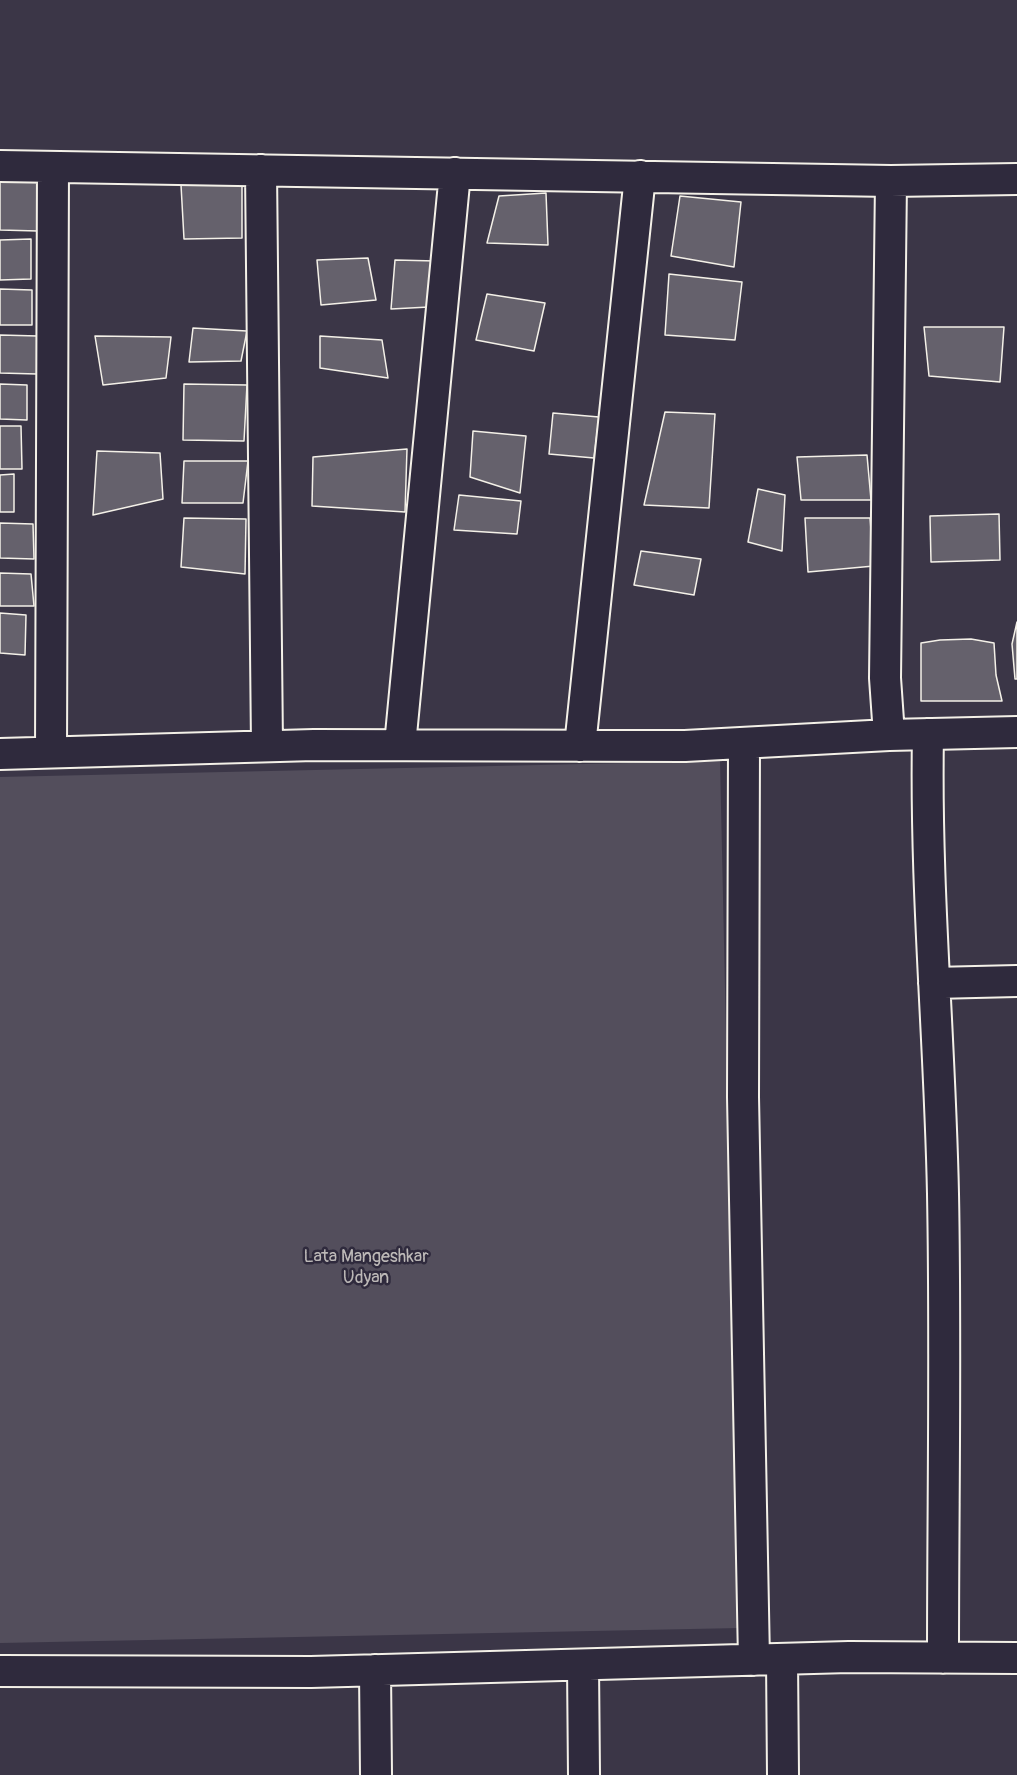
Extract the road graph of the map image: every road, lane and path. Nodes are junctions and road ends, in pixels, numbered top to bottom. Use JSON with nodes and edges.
{"nodes":[{"id":1,"x":0,"y":166,"type":"edge"},
{"id":2,"x":53,"y":166,"type":"junction"},
{"id":3,"x":261,"y":170,"type":"junction"},
{"id":4,"x":455,"y":173,"type":"junction"},
{"id":5,"x":640,"y":176,"type":"junction"},
{"id":6,"x":1017,"y":179,"type":"edge"},
{"id":7,"x":891,"y":181,"type":"junction"},
{"id":8,"x":1017,"y":732,"type":"edge"},
{"id":9,"x":928,"y":734,"type":"junction"},
{"id":10,"x":890,"y":735,"type":"junction"},
{"id":11,"x":744,"y":743,"type":"junction"},
{"id":12,"x":400,"y":745,"type":"junction"},
{"id":13,"x":267,"y":746,"type":"junction"},
{"id":14,"x":580,"y":746,"type":"junction"},
{"id":15,"x":51,"y":752,"type":"junction"},
{"id":16,"x":0,"y":754,"type":"edge"},
{"id":17,"x":1017,"y":981,"type":"edge"},
{"id":18,"x":934,"y":983,"type":"junction"},
{"id":19,"x":943,"y":1658,"type":"junction"},
{"id":20,"x":1017,"y":1658,"type":"edge"},
{"id":21,"x":768,"y":1660,"type":"junction"},
{"id":22,"x":583,"y":1665,"type":"junction"},
{"id":23,"x":375,"y":1670,"type":"junction"},
{"id":24,"x":0,"y":1671,"type":"edge"},
{"id":25,"x":376,"y":1775,"type":"edge"},
{"id":26,"x":584,"y":1775,"type":"edge"},
{"id":27,"x":783,"y":1775,"type":"edge"}],
"edges":[{"from":1,"to":2,"type":"street"},
{"from":2,"to":3,"type":"street"},
{"from":2,"to":15,"type":"street"},
{"from":3,"to":4,"type":"street"},
{"from":3,"to":13,"type":"street"},
{"from":4,"to":5,"type":"street"},
{"from":4,"to":12,"type":"street"},
{"from":5,"to":7,"type":"street"},
{"from":5,"to":14,"type":"street"},
{"from":6,"to":7,"type":"street"},
{"from":7,"to":10,"type":"street"},
{"from":8,"to":9,"type":"street"},
{"from":9,"to":10,"type":"street"},
{"from":9,"to":18,"type":"street"},
{"from":10,"to":11,"type":"street"},
{"from":11,"to":14,"type":"street"},
{"from":11,"to":21,"type":"street"},
{"from":12,"to":13,"type":"street"},
{"from":12,"to":14,"type":"street"},
{"from":13,"to":15,"type":"street"},
{"from":15,"to":16,"type":"street"},
{"from":17,"to":18,"type":"street"},
{"from":18,"to":19,"type":"street"},
{"from":19,"to":20,"type":"street"},
{"from":19,"to":21,"type":"street"},
{"from":21,"to":22,"type":"street"},
{"from":21,"to":27,"type":"street"},
{"from":22,"to":23,"type":"street"},
{"from":22,"to":26,"type":"street"},
{"from":23,"to":24,"type":"street"},
{"from":23,"to":25,"type":"street"}]}
